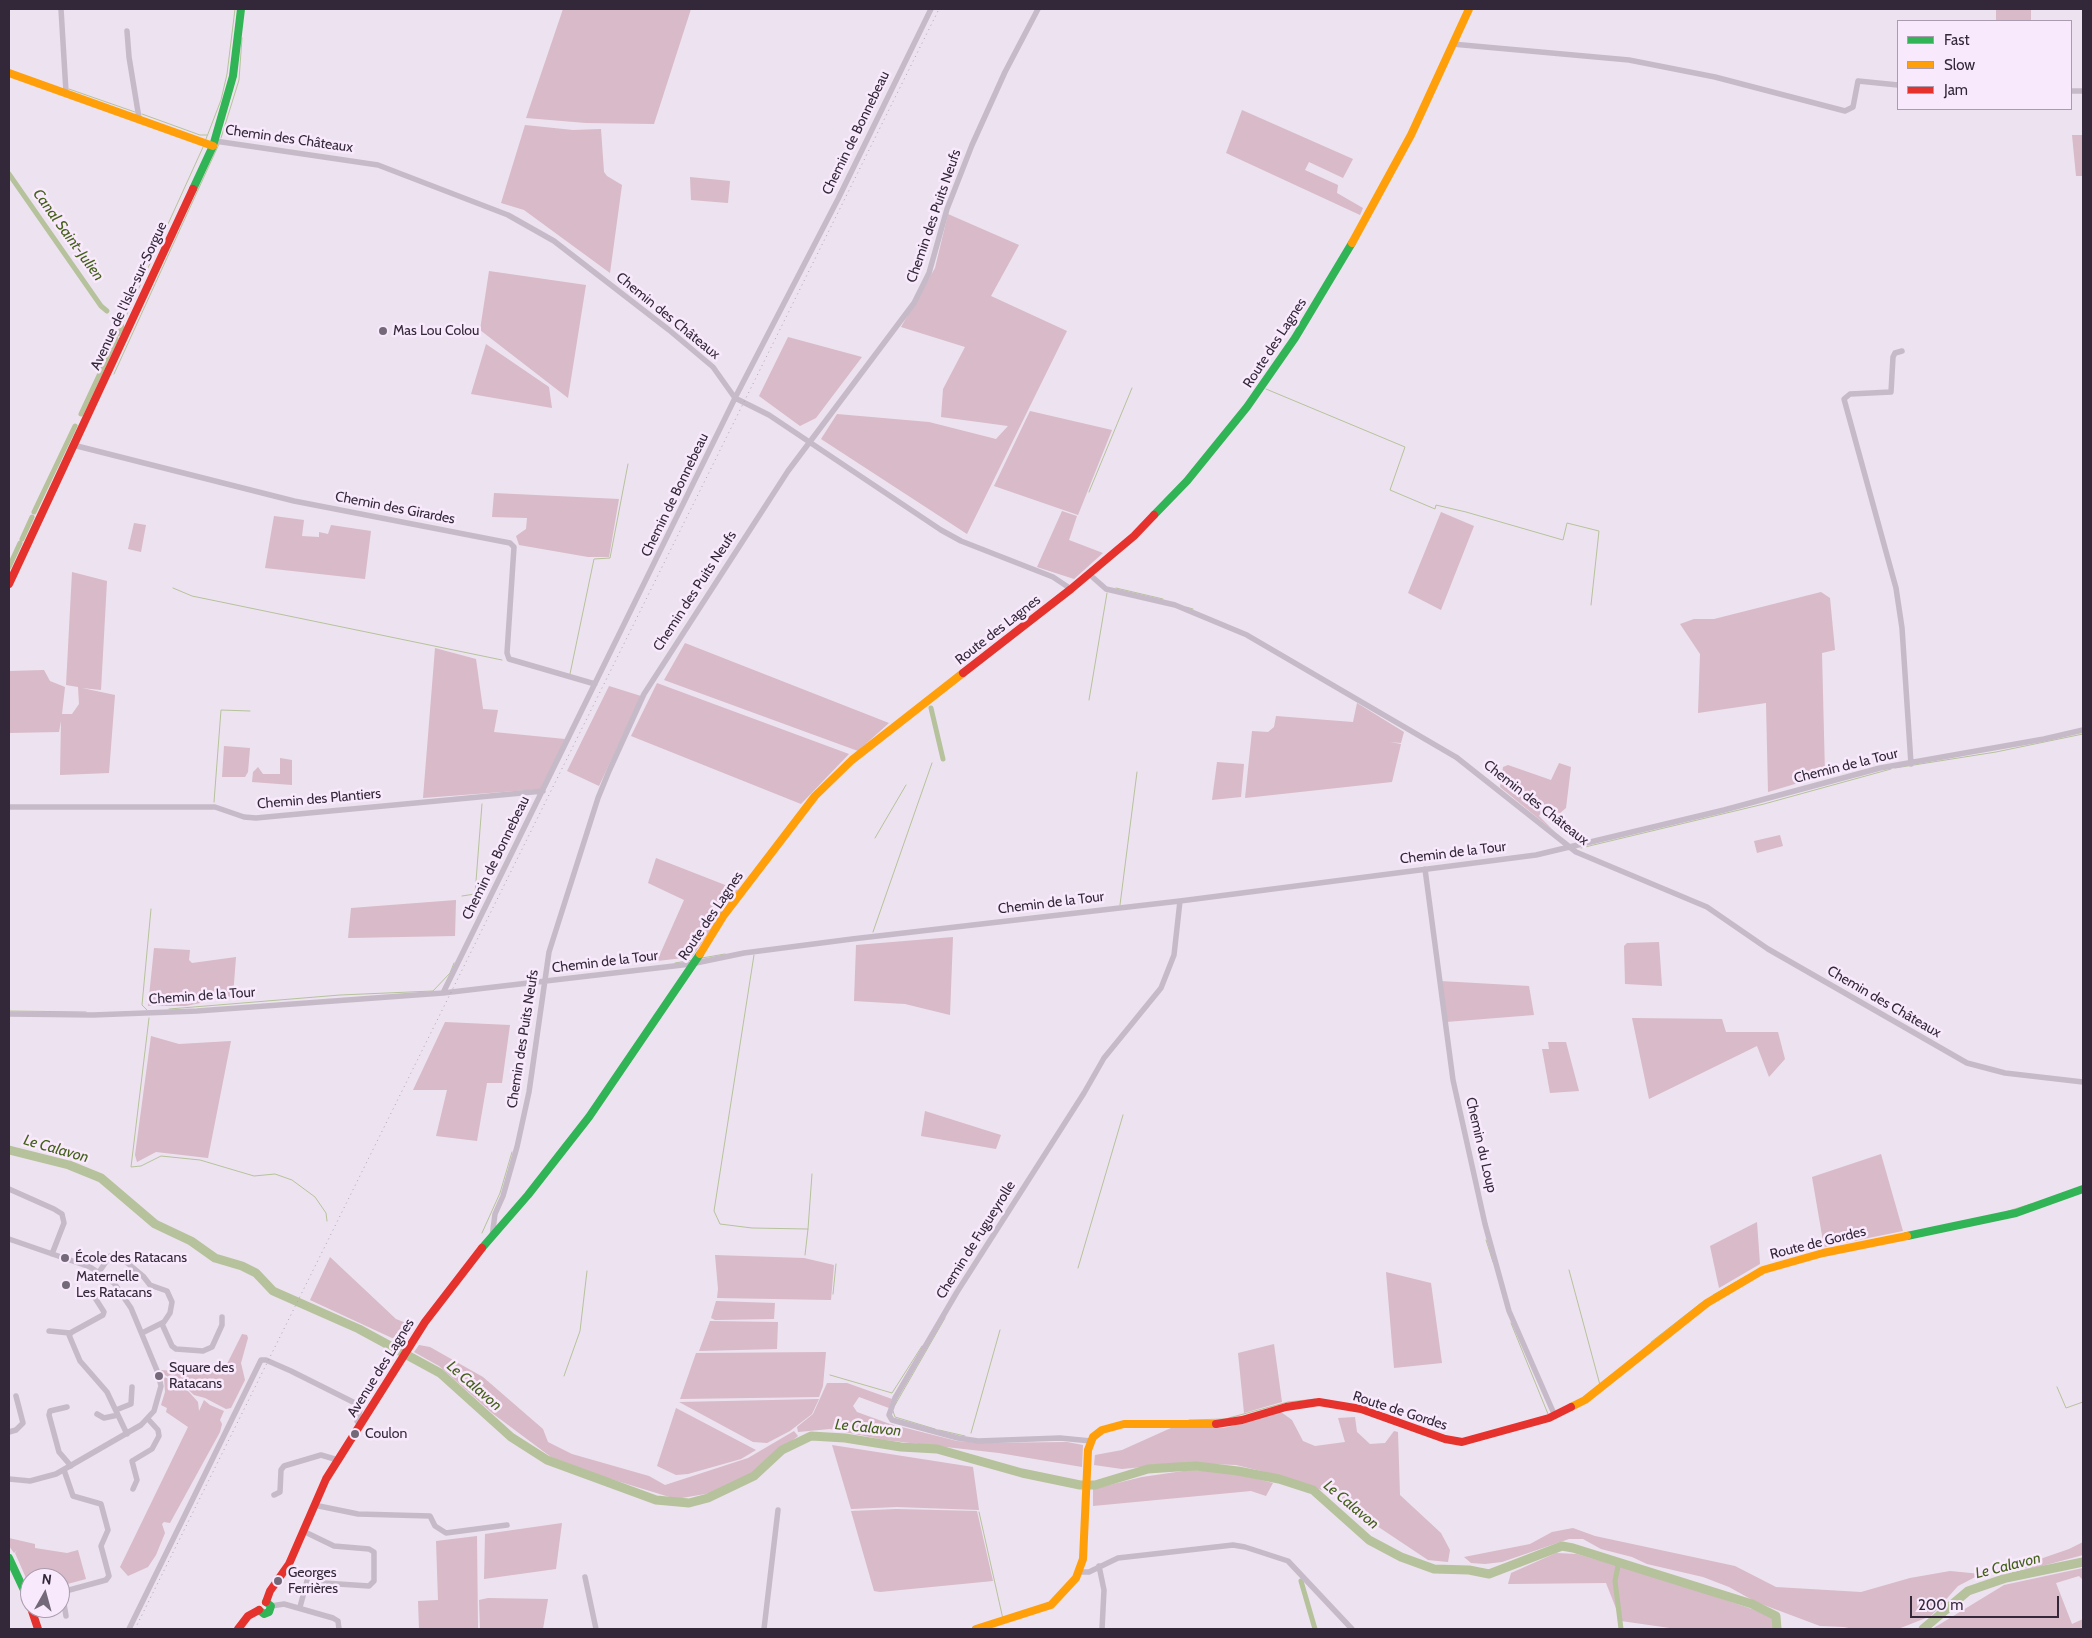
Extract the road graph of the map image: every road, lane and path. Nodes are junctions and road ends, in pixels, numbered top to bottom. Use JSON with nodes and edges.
{"nodes":[{"id":1,"x":61,"y":9,"type":"edge"},
{"id":2,"x":241,"y":9,"type":"edge"},
{"id":3,"x":931,"y":9,"type":"edge"},
{"id":4,"x":1038,"y":9,"type":"edge"},
{"id":5,"x":1469,"y":9,"type":"edge"},
{"id":6,"x":127,"y":31,"type":"dead end"},
{"id":7,"x":1452,"y":44,"type":"junction"},
{"id":8,"x":9,"y":73,"type":"edge"},
{"id":9,"x":1897,"y":85,"type":"edge"},
{"id":10,"x":66,"y":92,"type":"junction"},
{"id":11,"x":139,"y":118,"type":"junction"},
{"id":12,"x":214,"y":143,"type":"junction"},
{"id":13,"x":1902,"y":351,"type":"dead end"},
{"id":14,"x":736,"y":398,"type":"junction"},
{"id":15,"x":810,"y":441,"type":"junction"},
{"id":16,"x":73,"y":445,"type":"junction"},
{"id":17,"x":1089,"y":574,"type":"junction"},
{"id":18,"x":9,"y":584,"type":"edge"},
{"id":19,"x":1071,"y":590,"type":"junction"},
{"id":20,"x":596,"y":684,"type":"junction"},
{"id":21,"x":2083,"y":730,"type":"edge"},
{"id":22,"x":1911,"y":764,"type":"junction"},
{"id":23,"x":543,"y":791,"type":"junction"},
{"id":24,"x":9,"y":807,"type":"edge"},
{"id":25,"x":1568,"y":847,"type":"junction"},
{"id":26,"x":1425,"y":869,"type":"junction"},
{"id":27,"x":1180,"y":901,"type":"junction"},
{"id":28,"x":694,"y":964,"type":"junction"},
{"id":29,"x":544,"y":982,"type":"junction"},
{"id":30,"x":442,"y":993,"type":"junction"},
{"id":31,"x":9,"y":1014,"type":"edge"},
{"id":32,"x":2083,"y":1082,"type":"edge"},
{"id":33,"x":9,"y":1189,"type":"edge"},
{"id":34,"x":2083,"y":1189,"type":"edge"},
{"id":35,"x":492,"y":1236,"type":"junction"},
{"id":36,"x":9,"y":1238,"type":"edge"},
{"id":37,"x":52,"y":1254,"type":"junction"},
{"id":38,"x":99,"y":1272,"type":"junction"},
{"id":39,"x":92,"y":1293,"type":"dead end"},
{"id":40,"x":222,"y":1317,"type":"dead end"},
{"id":41,"x":162,"y":1324,"type":"junction"},
{"id":42,"x":49,"y":1331,"type":"dead end"},
{"id":43,"x":70,"y":1333,"type":"junction"},
{"id":44,"x":142,"y":1333,"type":"junction"},
{"id":45,"x":132,"y":1387,"type":"dead end"},
{"id":46,"x":16,"y":1396,"type":"dead end"},
{"id":47,"x":67,"y":1407,"type":"dead end"},
{"id":48,"x":117,"y":1412,"type":"junction"},
{"id":49,"x":97,"y":1414,"type":"dead end"},
{"id":50,"x":1555,"y":1416,"type":"junction"},
{"id":51,"x":148,"y":1419,"type":"junction"},
{"id":52,"x":360,"y":1425,"type":"junction"},
{"id":53,"x":9,"y":1432,"type":"edge"},
{"id":54,"x":127,"y":1434,"type":"junction"},
{"id":55,"x":1091,"y":1441,"type":"junction"},
{"id":56,"x":338,"y":1460,"type":"junction"},
{"id":57,"x":71,"y":1466,"type":"junction"},
{"id":58,"x":64,"y":1470,"type":"junction"},
{"id":59,"x":9,"y":1479,"type":"edge"},
{"id":60,"x":133,"y":1489,"type":"dead end"},
{"id":61,"x":274,"y":1494,"type":"dead end"},
{"id":62,"x":314,"y":1505,"type":"junction"},
{"id":63,"x":778,"y":1510,"type":"dead end"},
{"id":64,"x":507,"y":1525,"type":"dead end"},
{"id":65,"x":303,"y":1531,"type":"junction"},
{"id":66,"x":9,"y":1558,"type":"edge"},
{"id":67,"x":1099,"y":1566,"type":"junction"},
{"id":68,"x":1080,"y":1572,"type":"junction"},
{"id":69,"x":585,"y":1576,"type":"dead end"},
{"id":70,"x":20,"y":1578,"type":"edge"},
{"id":71,"x":307,"y":1581,"type":"dead end"},
{"id":72,"x":323,"y":1583,"type":"dead end"},
{"id":73,"x":70,"y":1590,"type":"edge"},
{"id":74,"x":268,"y":1604,"type":"junction"},
{"id":75,"x":300,"y":1607,"type":"junction"},
{"id":76,"x":129,"y":1629,"type":"edge"},
{"id":77,"x":238,"y":1629,"type":"edge"},
{"id":78,"x":339,"y":1629,"type":"edge"},
{"id":79,"x":596,"y":1629,"type":"edge"},
{"id":80,"x":764,"y":1629,"type":"edge"},
{"id":81,"x":976,"y":1629,"type":"edge"},
{"id":82,"x":1102,"y":1629,"type":"edge"},
{"id":83,"x":1352,"y":1629,"type":"edge"}],
"edges":[{"from":1,"to":10,"type":"street"},
{"from":2,"to":12,"type":"street","name":"Avenue de l'Isle-sur-Sorgue"},
{"from":3,"to":14,"type":"street","name":"Chemin de Bonnebeau"},
{"from":4,"to":15,"type":"street","name":"Chemin des Puits Neufs"},
{"from":5,"to":7,"type":"street","name":"Route des Lagnes"},
{"from":6,"to":11,"type":"street"},
{"from":7,"to":9,"type":"street"},
{"from":7,"to":17,"type":"street","name":"Route des Lagnes"},
{"from":8,"to":10,"type":"street","name":"Chemin des Châteaux"},
{"from":10,"to":11,"type":"street","name":"Chemin des Châteaux"},
{"from":11,"to":12,"type":"street","name":"Chemin des Châteaux"},
{"from":12,"to":14,"type":"street","name":"Chemin des Châteaux"},
{"from":12,"to":16,"type":"street","name":"Avenue de l'Isle-sur-Sorgue"},
{"from":13,"to":22,"type":"street"},
{"from":14,"to":15,"type":"street","name":"Chemin des Châteaux"},
{"from":14,"to":20,"type":"street","name":"Chemin de Bonnebeau"},
{"from":15,"to":19,"type":"street","name":"Chemin des Châteaux"},
{"from":15,"to":29,"type":"street","name":"Chemin des Puits Neufs"},
{"from":16,"to":18,"type":"street","name":"Avenue de l'Isle-sur-Sorgue"},
{"from":16,"to":20,"type":"street","name":"Chemin des Girardes"},
{"from":17,"to":19,"type":"street","name":"Route des Lagnes"},
{"from":17,"to":25,"type":"street","name":"Chemin des Châteaux"},
{"from":19,"to":28,"type":"street","name":"Route des Lagnes"},
{"from":20,"to":23,"type":"street","name":"Chemin de Bonnebeau"},
{"from":21,"to":22,"type":"street","name":"Chemin de la Tour"},
{"from":22,"to":25,"type":"street","name":"Chemin de la Tour"},
{"from":23,"to":24,"type":"street","name":"Chemin des Plantiers"},
{"from":23,"to":30,"type":"street","name":"Chemin de Bonnebeau"},
{"from":25,"to":26,"type":"street","name":"Chemin de la Tour"},
{"from":25,"to":32,"type":"street","name":"Chemin des Châteaux"},
{"from":26,"to":27,"type":"street","name":"Chemin de la Tour"},
{"from":26,"to":50,"type":"street","name":"Chemin du Loup"},
{"from":27,"to":28,"type":"street","name":"Chemin de la Tour"},
{"from":27,"to":55,"type":"street","name":"Chemin de Fugueyrolle"},
{"from":28,"to":29,"type":"street","name":"Chemin de la Tour"},
{"from":28,"to":35,"type":"street","name":"Route des Lagnes"},
{"from":29,"to":30,"type":"street","name":"Chemin de la Tour"},
{"from":29,"to":35,"type":"street","name":"Chemin des Puits Neufs"},
{"from":30,"to":31,"type":"street","name":"Chemin de la Tour"},
{"from":33,"to":37,"type":"street"},
{"from":34,"to":50,"type":"street","name":"Route de Gordes"},
{"from":35,"to":52,"type":"street","name":"Avenue des Lagnes"},
{"from":36,"to":37,"type":"street"},
{"from":37,"to":38,"type":"street"},
{"from":38,"to":41,"type":"street"},
{"from":38,"to":44,"type":"street"},
{"from":39,"to":43,"type":"street"},
{"from":40,"to":41,"type":"street"},
{"from":41,"to":44,"type":"street"},
{"from":42,"to":43,"type":"street"},
{"from":43,"to":48,"type":"street"},
{"from":44,"to":51,"type":"street"},
{"from":45,"to":48,"type":"street"},
{"from":46,"to":53,"type":"street"},
{"from":47,"to":57,"type":"street"},
{"from":48,"to":49,"type":"street"},
{"from":48,"to":54,"type":"street"},
{"from":50,"to":55,"type":"street","name":"Route de Gordes"},
{"from":51,"to":54,"type":"street"},
{"from":51,"to":60,"type":"street"},
{"from":52,"to":56,"type":"street","name":"Avenue des Lagnes"},
{"from":52,"to":76,"type":"street"},
{"from":54,"to":57,"type":"street"},
{"from":55,"to":68,"type":"street"},
{"from":56,"to":61,"type":"street"},
{"from":56,"to":62,"type":"street","name":"Avenue des Lagnes"},
{"from":57,"to":58,"type":"street"},
{"from":58,"to":59,"type":"street"},
{"from":58,"to":73,"type":"street"},
{"from":62,"to":64,"type":"street"},
{"from":62,"to":65,"type":"street","name":"Avenue des Lagnes"},
{"from":63,"to":80,"type":"street"},
{"from":65,"to":72,"type":"street"},
{"from":65,"to":74,"type":"street","name":"Avenue des Lagnes"},
{"from":66,"to":70,"type":"street"},
{"from":67,"to":68,"type":"street"},
{"from":67,"to":82,"type":"street"},
{"from":67,"to":83,"type":"street"},
{"from":68,"to":81,"type":"street"},
{"from":69,"to":79,"type":"street"},
{"from":71,"to":75,"type":"street"},
{"from":74,"to":75,"type":"street"},
{"from":74,"to":77,"type":"street","name":"Avenue des Lagnes"},
{"from":75,"to":78,"type":"street"}]}
